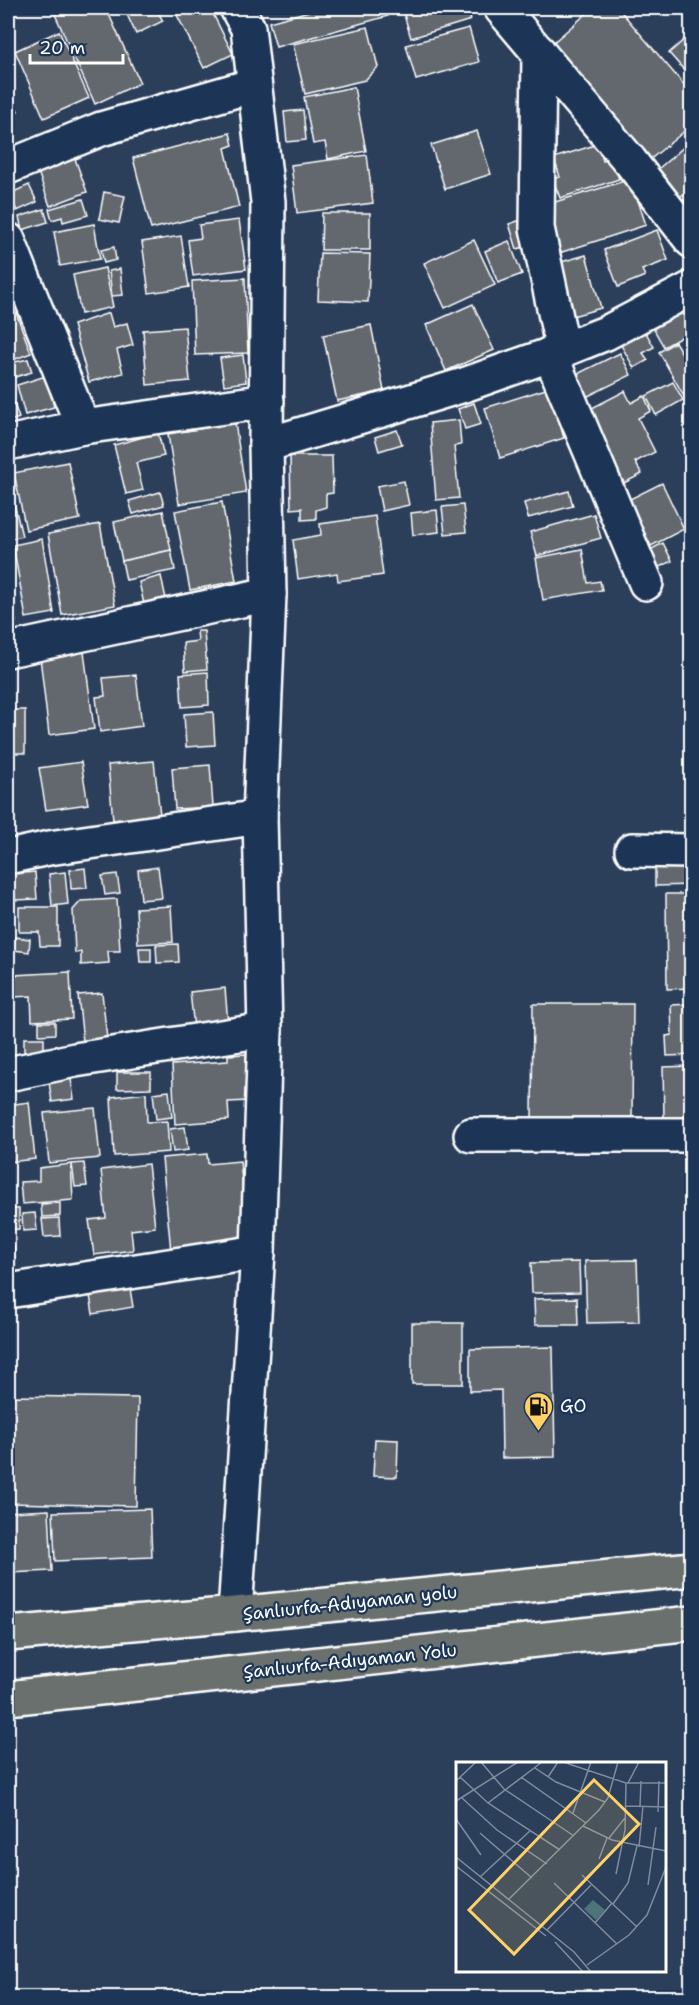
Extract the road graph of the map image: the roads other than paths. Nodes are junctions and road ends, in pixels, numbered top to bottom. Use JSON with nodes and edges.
{"nodes":[{"id":1,"x":237,"y":8,"type":"edge"},
{"id":2,"x":501,"y":8,"type":"edge"},
{"id":3,"x":539,"y":52,"type":"junction"},
{"id":4,"x":254,"y":85,"type":"junction"},
{"id":5,"x":8,"y":167,"type":"edge"},
{"id":6,"x":8,"y":240,"type":"edge"},
{"id":7,"x":692,"y":241,"type":"edge"},
{"id":8,"x":692,"y":288,"type":"edge"},
{"id":9,"x":557,"y":352,"type":"junction"},
{"id":10,"x":267,"y":401,"type":"junction"},
{"id":11,"x":82,"y":427,"type":"junction"},
{"id":12,"x":8,"y":443,"type":"edge"},
{"id":13,"x":266,"y":445,"type":"junction"},
{"id":14,"x":646,"y":583,"type":"dead end"},
{"id":15,"x":269,"y":594,"type":"junction"},
{"id":16,"x":8,"y":650,"type":"edge"},
{"id":17,"x":260,"y":817,"type":"junction"},
{"id":18,"x":632,"y":850,"type":"dead end"},
{"id":19,"x":692,"y":851,"type":"edge"},
{"id":20,"x":8,"y":857,"type":"edge"},
{"id":21,"x":265,"y":1030,"type":"junction"},
{"id":22,"x":8,"y":1074,"type":"edge"},
{"id":23,"x":471,"y":1135,"type":"dead end"},
{"id":24,"x":692,"y":1135,"type":"edge"},
{"id":25,"x":258,"y":1252,"type":"junction"},
{"id":26,"x":8,"y":1291,"type":"edge"},
{"id":27,"x":692,"y":1569,"type":"edge"},
{"id":28,"x":235,"y":1614,"type":"junction"},
{"id":29,"x":692,"y":1623,"type":"edge"},
{"id":30,"x":8,"y":1634,"type":"edge"},
{"id":31,"x":8,"y":1698,"type":"edge"}],
"edges":[{"from":1,"to":4,"type":"street"},
{"from":2,"to":3,"type":"street"},
{"from":3,"to":7,"type":"street"},
{"from":3,"to":9,"type":"street"},
{"from":4,"to":5,"type":"street"},
{"from":4,"to":10,"type":"street"},
{"from":6,"to":11,"type":"street"},
{"from":8,"to":9,"type":"street"},
{"from":9,"to":13,"type":"street"},
{"from":9,"to":14,"type":"street"},
{"from":10,"to":11,"type":"street"},
{"from":10,"to":13,"type":"street"},
{"from":11,"to":12,"type":"street"},
{"from":13,"to":15,"type":"street"},
{"from":15,"to":16,"type":"street"},
{"from":15,"to":17,"type":"street"},
{"from":17,"to":20,"type":"street"},
{"from":17,"to":21,"type":"street"},
{"from":18,"to":19,"type":"street"},
{"from":21,"to":22,"type":"street"},
{"from":21,"to":25,"type":"street"},
{"from":23,"to":24,"type":"street"},
{"from":25,"to":26,"type":"street"},
{"from":25,"to":28,"type":"street"},
{"from":27,"to":28,"type":"highway","name":"Şanlıurfa-Adıyaman yolu"},
{"from":28,"to":30,"type":"highway","name":"Şanlıurfa-Adıyaman yolu"},
{"from":29,"to":31,"type":"highway","name":"Şanlıurfa-Adıyaman Yolu"}]}
